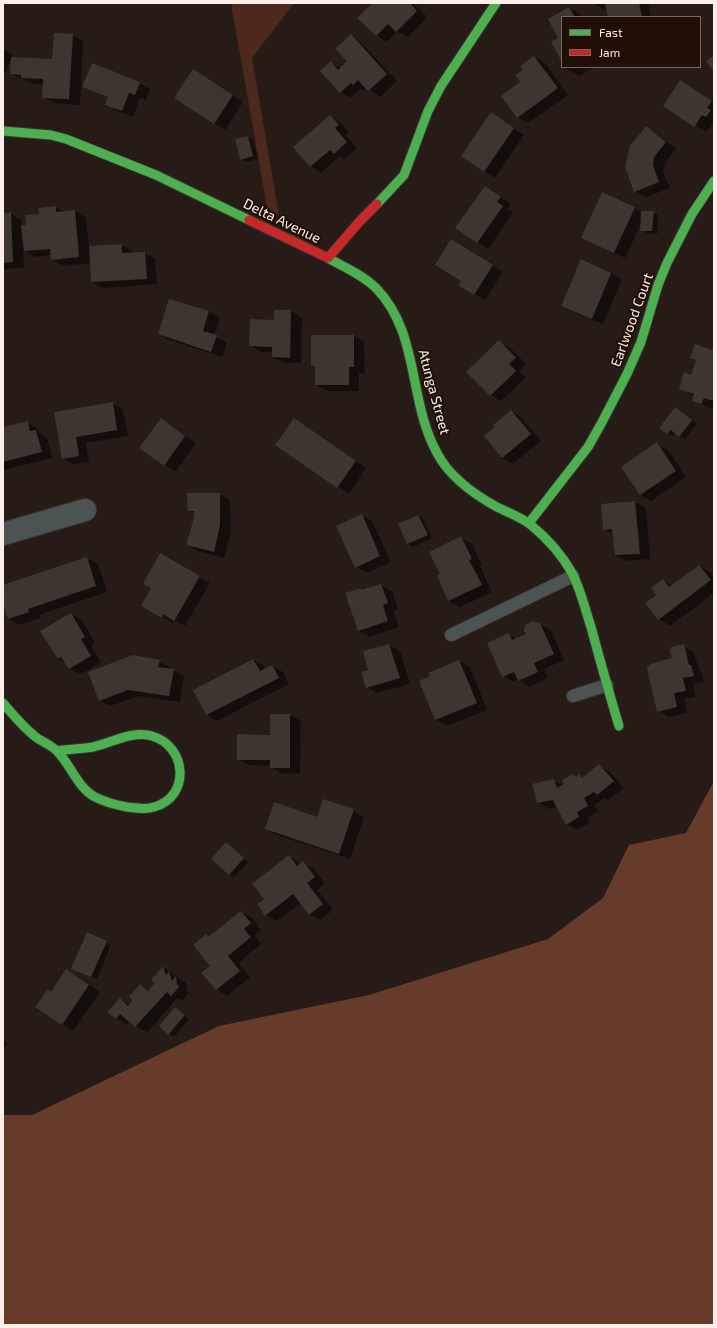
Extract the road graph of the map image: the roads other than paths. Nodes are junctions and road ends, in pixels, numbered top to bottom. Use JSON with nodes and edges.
{"nodes":[{"id":1,"x":496,"y":3,"type":"edge"},
{"id":2,"x":3,"y":130,"type":"edge"},
{"id":3,"x":714,"y":181,"type":"edge"},
{"id":4,"x":328,"y":258,"type":"junction"},
{"id":5,"x":85,"y":510,"type":"dead end"},
{"id":6,"x":528,"y":523,"type":"junction"},
{"id":7,"x":3,"y":534,"type":"edge"},
{"id":8,"x":573,"y":576,"type":"junction"},
{"id":9,"x":451,"y":635,"type":"dead end"},
{"id":10,"x":607,"y":685,"type":"junction"},
{"id":11,"x":573,"y":696,"type":"dead end"},
{"id":12,"x":3,"y":703,"type":"edge"},
{"id":13,"x":619,"y":726,"type":"dead end"},
{"id":14,"x":57,"y":751,"type":"junction"}],
"edges":[{"from":1,"to":4,"type":"street","name":"Delta Avenue"},
{"from":2,"to":4,"type":"street","name":"Delta Avenue"},
{"from":3,"to":6,"type":"street","name":"Earlwood Court"},
{"from":4,"to":6,"type":"street","name":"Atunga Street"},
{"from":5,"to":7,"type":"street"},
{"from":6,"to":8,"type":"street","name":"Atunga Street"},
{"from":8,"to":9,"type":"lane"},
{"from":8,"to":10,"type":"street","name":"Atunga Street"},
{"from":10,"to":11,"type":"lane"},
{"from":10,"to":13,"type":"street","name":"Atunga Street"},
{"from":12,"to":14,"type":"street"},
{"from":14,"to":14,"type":"street"}]}
